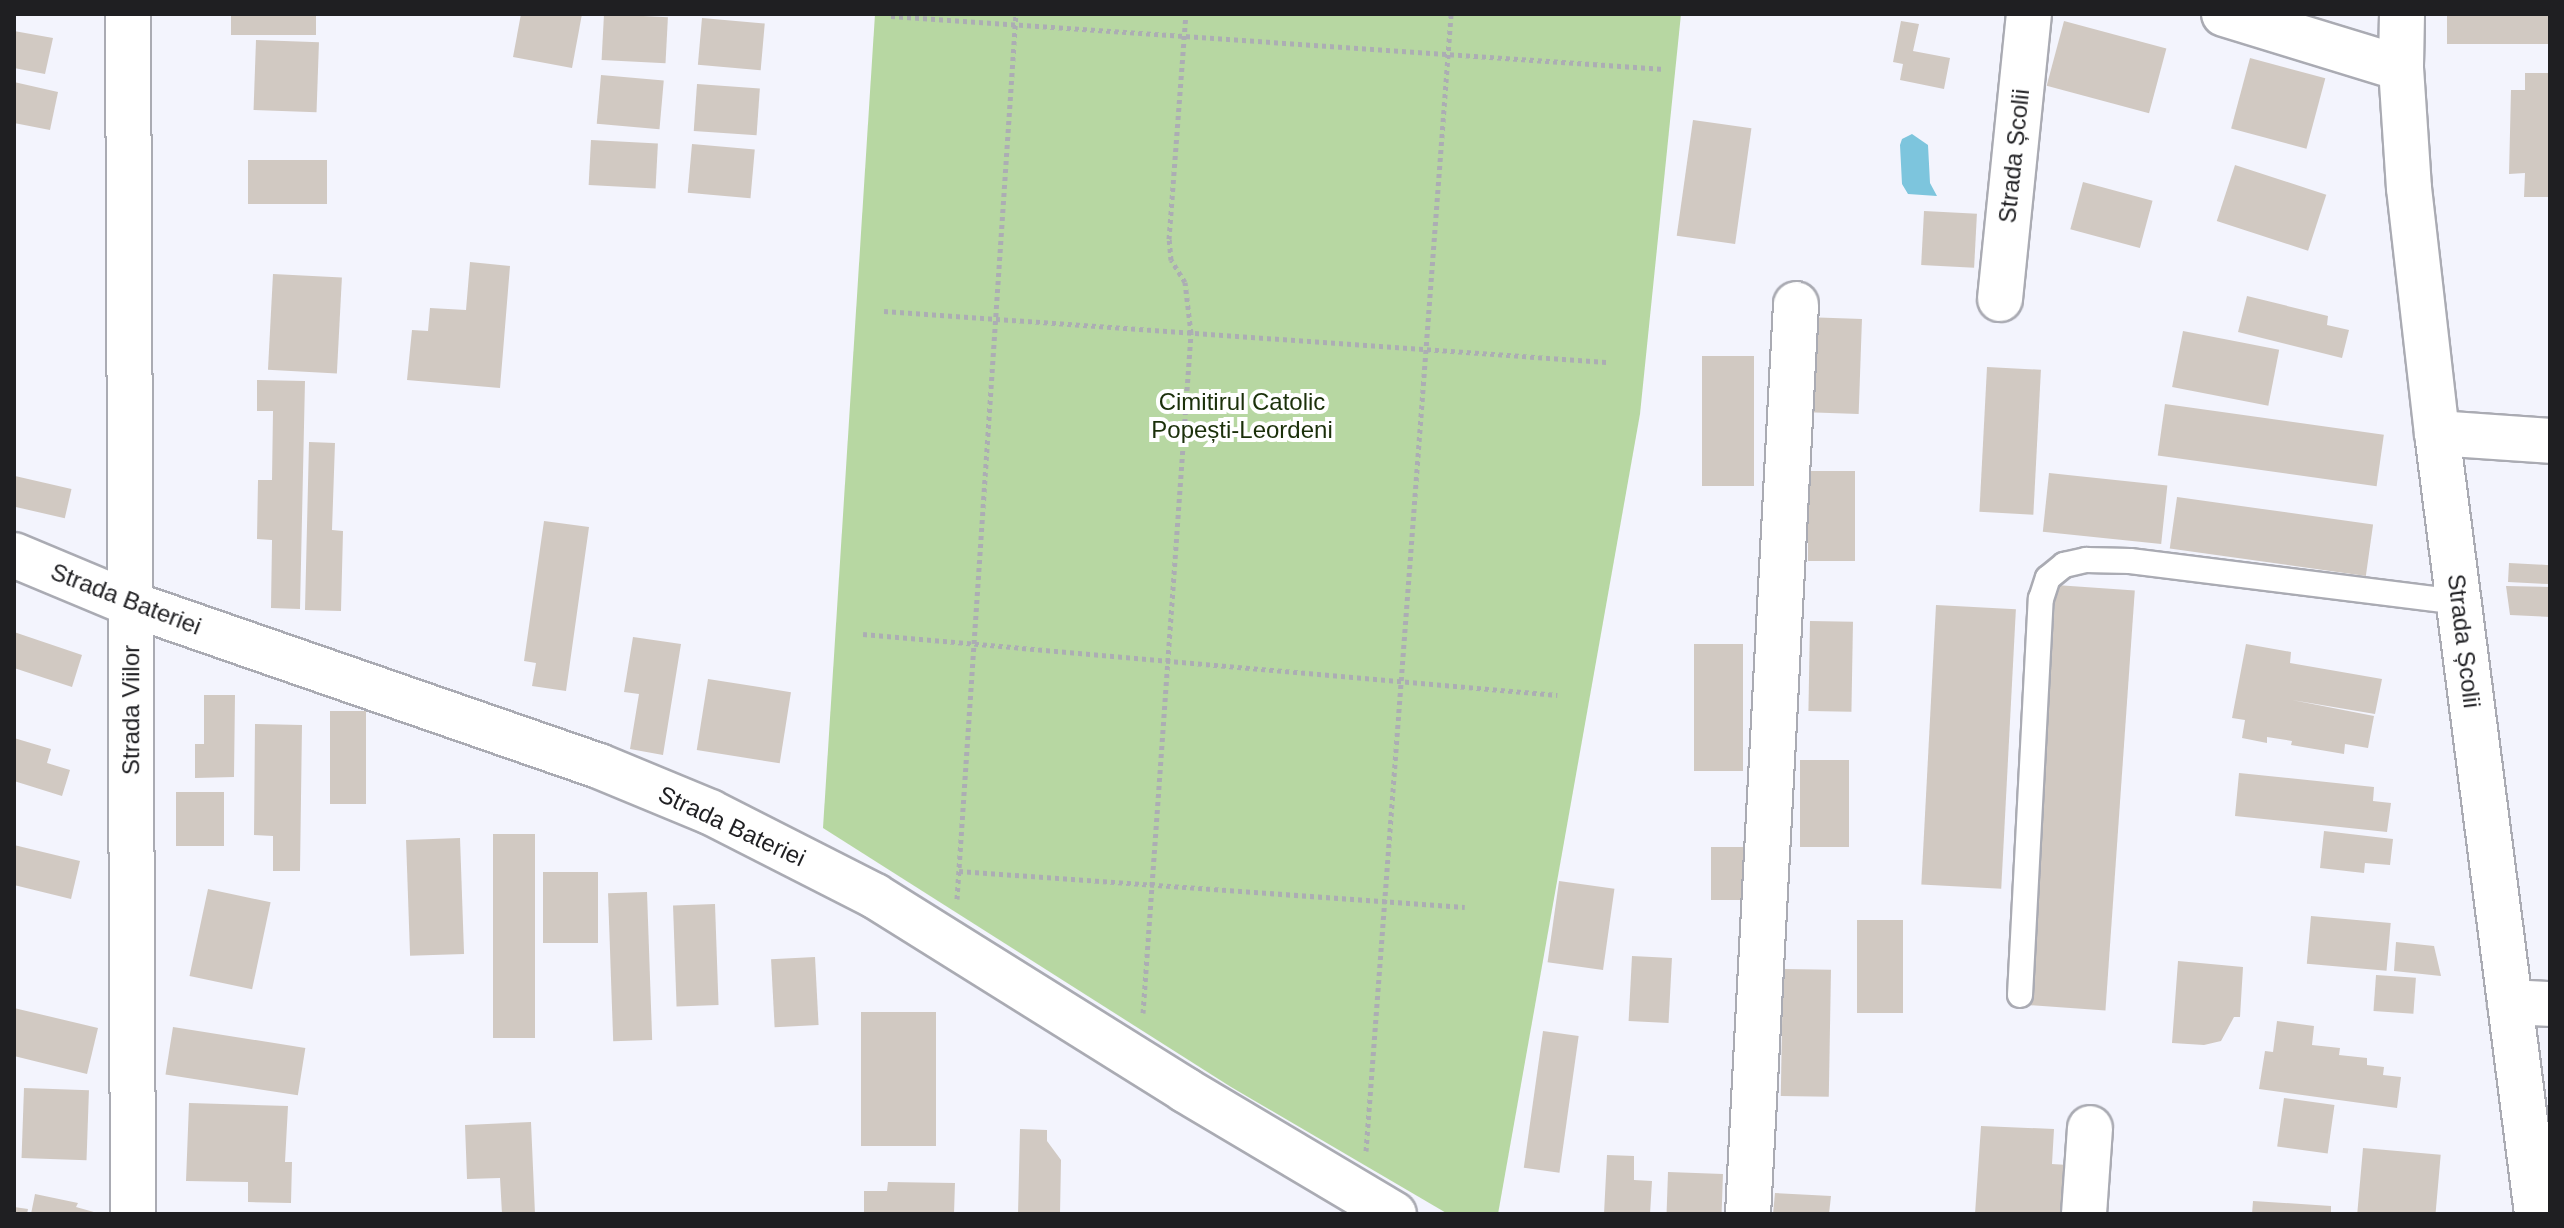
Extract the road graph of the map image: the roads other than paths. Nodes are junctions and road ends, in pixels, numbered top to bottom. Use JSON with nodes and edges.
{"nodes":[{"id":1,"x":128,"y":14,"type":"edge"},
{"id":2,"x":2029,"y":14,"type":"edge"},
{"id":3,"x":2224,"y":14,"type":"edge"},
{"id":4,"x":2402,"y":14,"type":"edge"},
{"id":5,"x":2401,"y":68,"type":"junction"},
{"id":6,"x":2000,"y":299,"type":"dead end"},
{"id":7,"x":1796,"y":304,"type":"dead end"},
{"id":8,"x":2437,"y":433,"type":"junction"},
{"id":9,"x":2550,"y":441,"type":"edge"},
{"id":10,"x":14,"y":555,"type":"edge"},
{"id":11,"x":2459,"y":602,"type":"junction"},
{"id":12,"x":131,"y":604,"type":"junction"},
{"id":13,"x":2020,"y":995,"type":"dead end"},
{"id":14,"x":2530,"y":1003,"type":"edge"},
{"id":15,"x":2090,"y":1128,"type":"dead end"},
{"id":16,"x":1378,"y":1205,"type":"edge"},
{"id":17,"x":133,"y":1214,"type":"edge"},
{"id":18,"x":1748,"y":1214,"type":"edge"},
{"id":19,"x":2084,"y":1214,"type":"edge"},
{"id":20,"x":2537,"y":1214,"type":"edge"}],
"edges":[{"from":1,"to":12,"type":"street","name":"Strada Viilor"},
{"from":2,"to":6,"type":"street","name":"Strada Școlii"},
{"from":3,"to":5,"type":"street"},
{"from":4,"to":5,"type":"street","name":"Strada Școlii"},
{"from":5,"to":8,"type":"street","name":"Strada Școlii"},
{"from":7,"to":18,"type":"street"},
{"from":8,"to":9,"type":"street"},
{"from":8,"to":11,"type":"street","name":"Strada Școlii"},
{"from":10,"to":12,"type":"street","name":"Strada Bateriei"},
{"from":11,"to":13,"type":"lane"},
{"from":11,"to":14,"type":"street","name":"Strada Școlii"},
{"from":12,"to":16,"type":"street","name":"Strada Bateriei"},
{"from":12,"to":17,"type":"street","name":"Strada Viilor"},
{"from":14,"to":20,"type":"street","name":"Strada Școlii"},
{"from":15,"to":19,"type":"street"}]}
